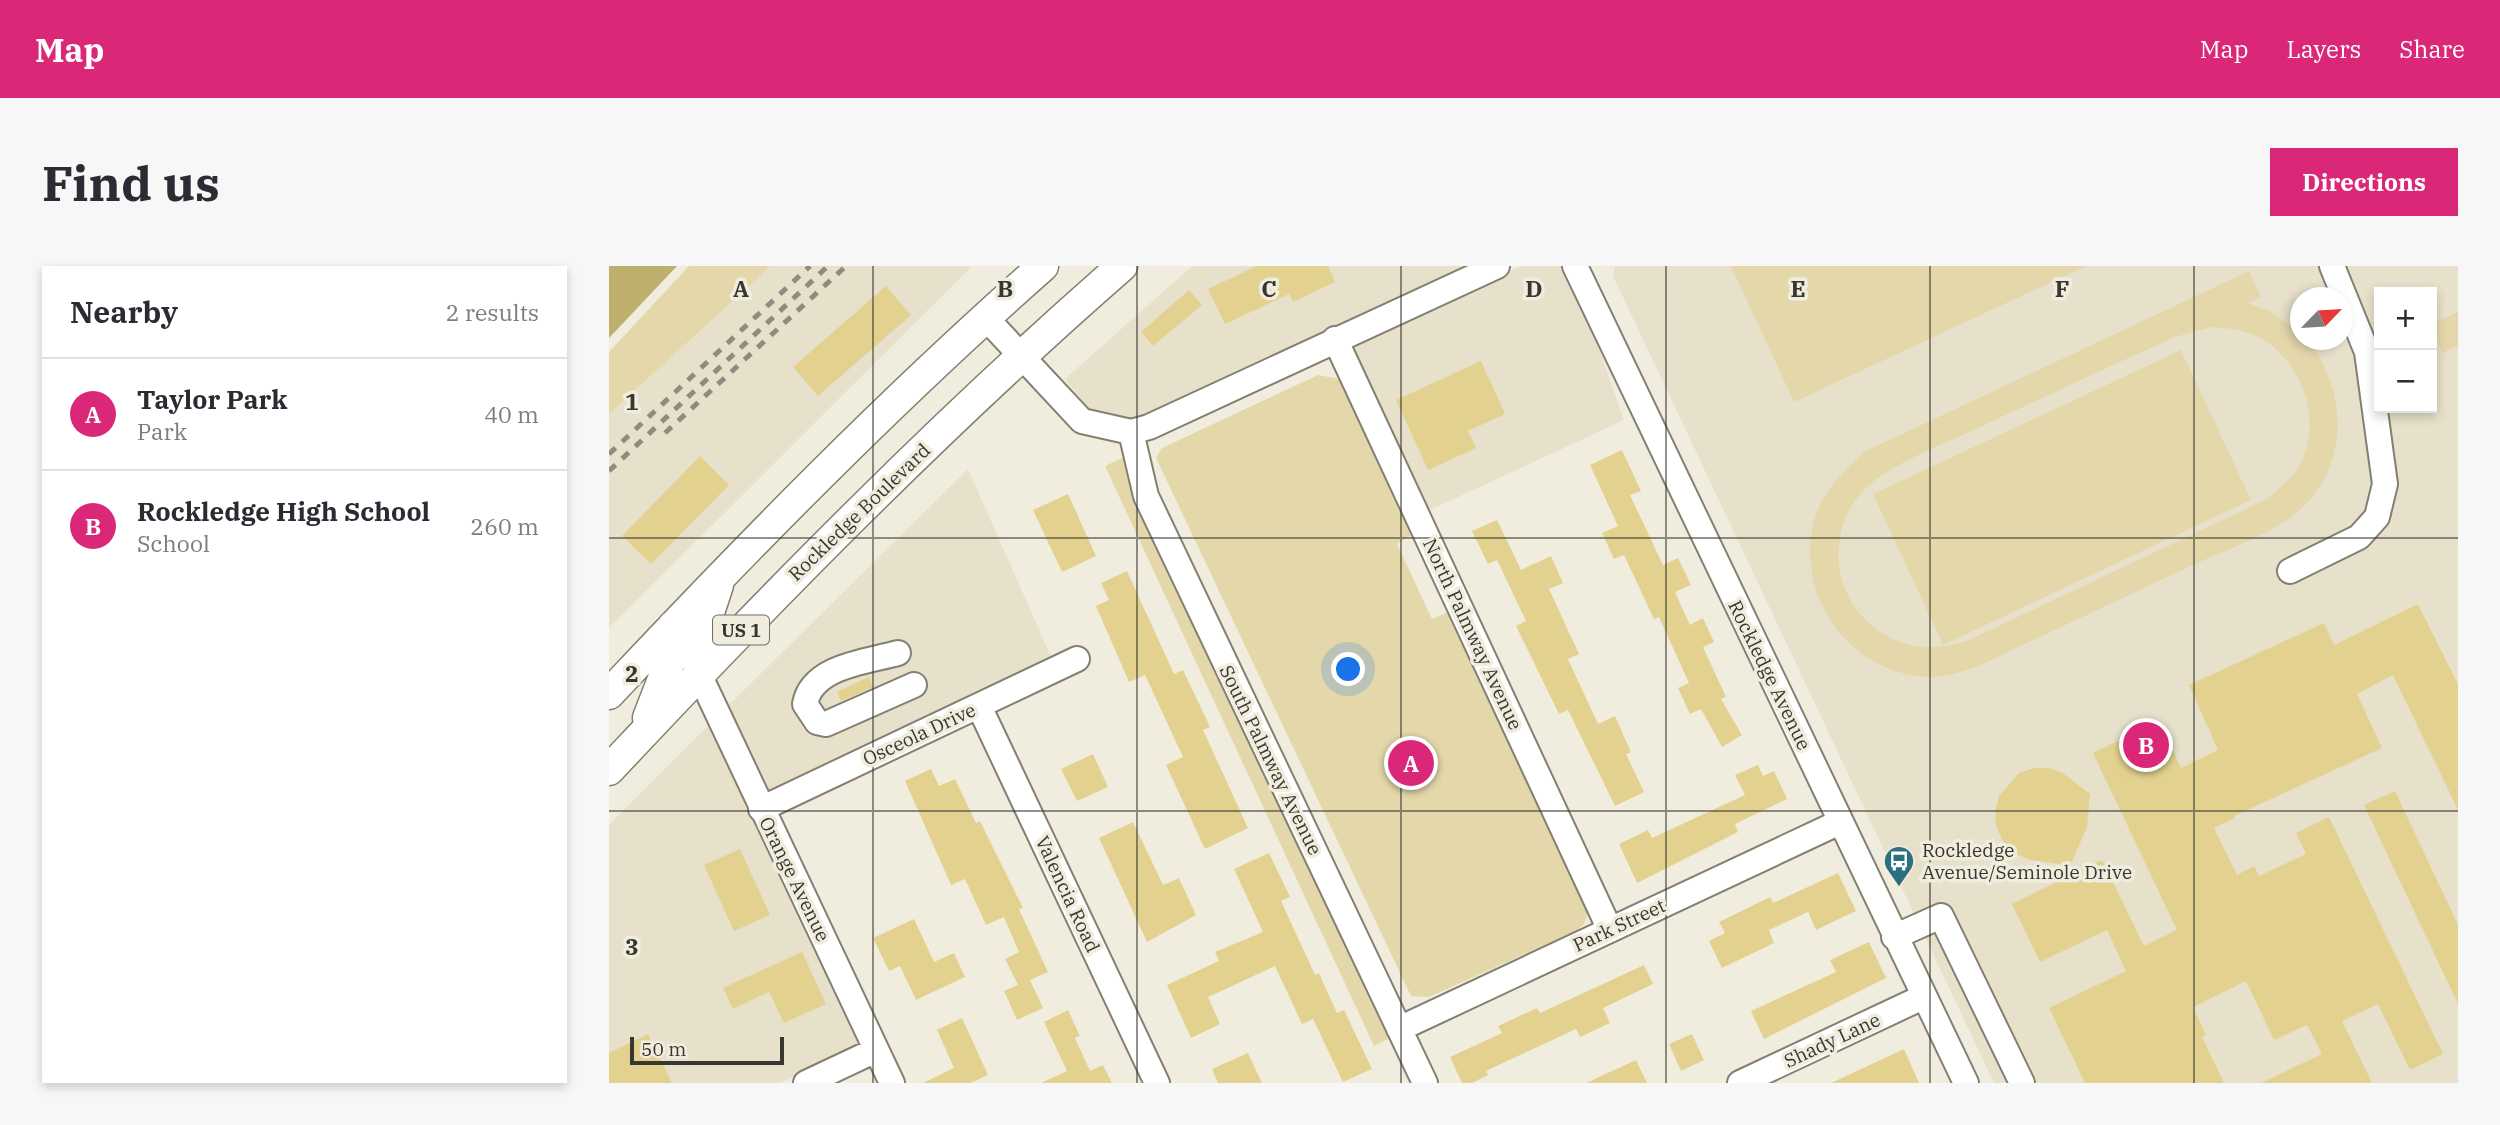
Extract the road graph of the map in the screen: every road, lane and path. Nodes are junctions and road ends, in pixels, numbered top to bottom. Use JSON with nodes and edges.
{"nodes":[{"id":1,"x":1043,"y":266,"type":"edge"},
{"id":2,"x":1122,"y":266,"type":"edge"},
{"id":3,"x":1497,"y":266,"type":"edge"},
{"id":4,"x":1575,"y":266,"type":"edge"},
{"id":5,"x":2332,"y":266,"type":"edge"},
{"id":6,"x":985,"y":317,"type":"junction"},
{"id":7,"x":1335,"y":339,"type":"junction"},
{"id":8,"x":1021,"y":354,"type":"junction"},
{"id":9,"x":1140,"y":430,"type":"junction"},
{"id":10,"x":2290,"y":571,"type":"dead end"},
{"id":11,"x":721,"y":578,"type":"junction"},
{"id":12,"x":673,"y":626,"type":"junction"},
{"id":13,"x":898,"y":653,"type":"dead end"},
{"id":14,"x":1077,"y":659,"type":"dead end"},
{"id":15,"x":699,"y":674,"type":"junction"},
{"id":16,"x":914,"y":685,"type":"dead end"},
{"id":17,"x":609,"y":694,"type":"edge"},
{"id":18,"x":979,"y":706,"type":"junction"},
{"id":19,"x":639,"y":738,"type":"junction"},
{"id":20,"x":609,"y":770,"type":"edge"},
{"id":21,"x":761,"y":809,"type":"junction"},
{"id":22,"x":1840,"y":822,"type":"junction"},
{"id":23,"x":1610,"y":930,"type":"junction"},
{"id":24,"x":1895,"y":937,"type":"junction"},
{"id":25,"x":1923,"y":998,"type":"junction"},
{"id":26,"x":1399,"y":1028,"type":"junction"},
{"id":27,"x":876,"y":1050,"type":"junction"},
{"id":28,"x":806,"y":1083,"type":"edge"},
{"id":29,"x":892,"y":1083,"type":"edge"},
{"id":30,"x":1157,"y":1083,"type":"edge"},
{"id":31,"x":1425,"y":1083,"type":"edge"},
{"id":32,"x":1740,"y":1083,"type":"edge"},
{"id":33,"x":1966,"y":1083,"type":"edge"},
{"id":34,"x":2022,"y":1083,"type":"edge"}],
"edges":[{"from":1,"to":6,"type":"main road","number":"US 1"},
{"from":2,"to":8,"type":"main road","name":"Rockledge Boulevard","number":"US 1"},
{"from":3,"to":7,"type":"street"},
{"from":4,"to":22,"type":"street","name":"Rockledge Avenue"},
{"from":5,"to":10,"type":"street"},
{"from":6,"to":8,"type":"street"},
{"from":6,"to":11,"type":"main road","number":"US 1"},
{"from":7,"to":9,"type":"street"},
{"from":7,"to":23,"type":"street","name":"North Palmway Avenue"},
{"from":8,"to":9,"type":"street"},
{"from":8,"to":15,"type":"main road","name":"Rockledge Boulevard","number":"US 1"},
{"from":9,"to":26,"type":"street","name":"South Palmway Avenue"},
{"from":11,"to":12,"type":"main road","number":"US 1"},
{"from":11,"to":15,"type":"main road"},
{"from":12,"to":17,"type":"main road","number":"US 1"},
{"from":12,"to":19,"type":"main road"},
{"from":13,"to":16,"type":"street"},
{"from":14,"to":18,"type":"street","name":"Osceola Drive"},
{"from":15,"to":19,"type":"main road","name":"Rockledge Boulevard","number":"US 1"},
{"from":15,"to":21,"type":"street","name":"Orange Avenue"},
{"from":18,"to":21,"type":"street","name":"Osceola Drive"},
{"from":18,"to":30,"type":"street","name":"Valencia Road"},
{"from":19,"to":20,"type":"main road","name":"Rockledge Boulevard","number":"US 1"},
{"from":21,"to":27,"type":"street","name":"Orange Avenue"},
{"from":22,"to":23,"type":"street","name":"Park Street"},
{"from":22,"to":24,"type":"street","name":"Rockledge Avenue"},
{"from":23,"to":26,"type":"street","name":"Park Street"},
{"from":24,"to":25,"type":"street","name":"Rockledge Avenue"},
{"from":24,"to":34,"type":"street"},
{"from":25,"to":32,"type":"street","name":"Shady Lane"},
{"from":25,"to":33,"type":"street","name":"Rockledge Avenue"},
{"from":26,"to":31,"type":"street","name":"South Palmway Avenue"},
{"from":27,"to":28,"type":"street"},
{"from":27,"to":29,"type":"street","name":"Orange Avenue"}]}
